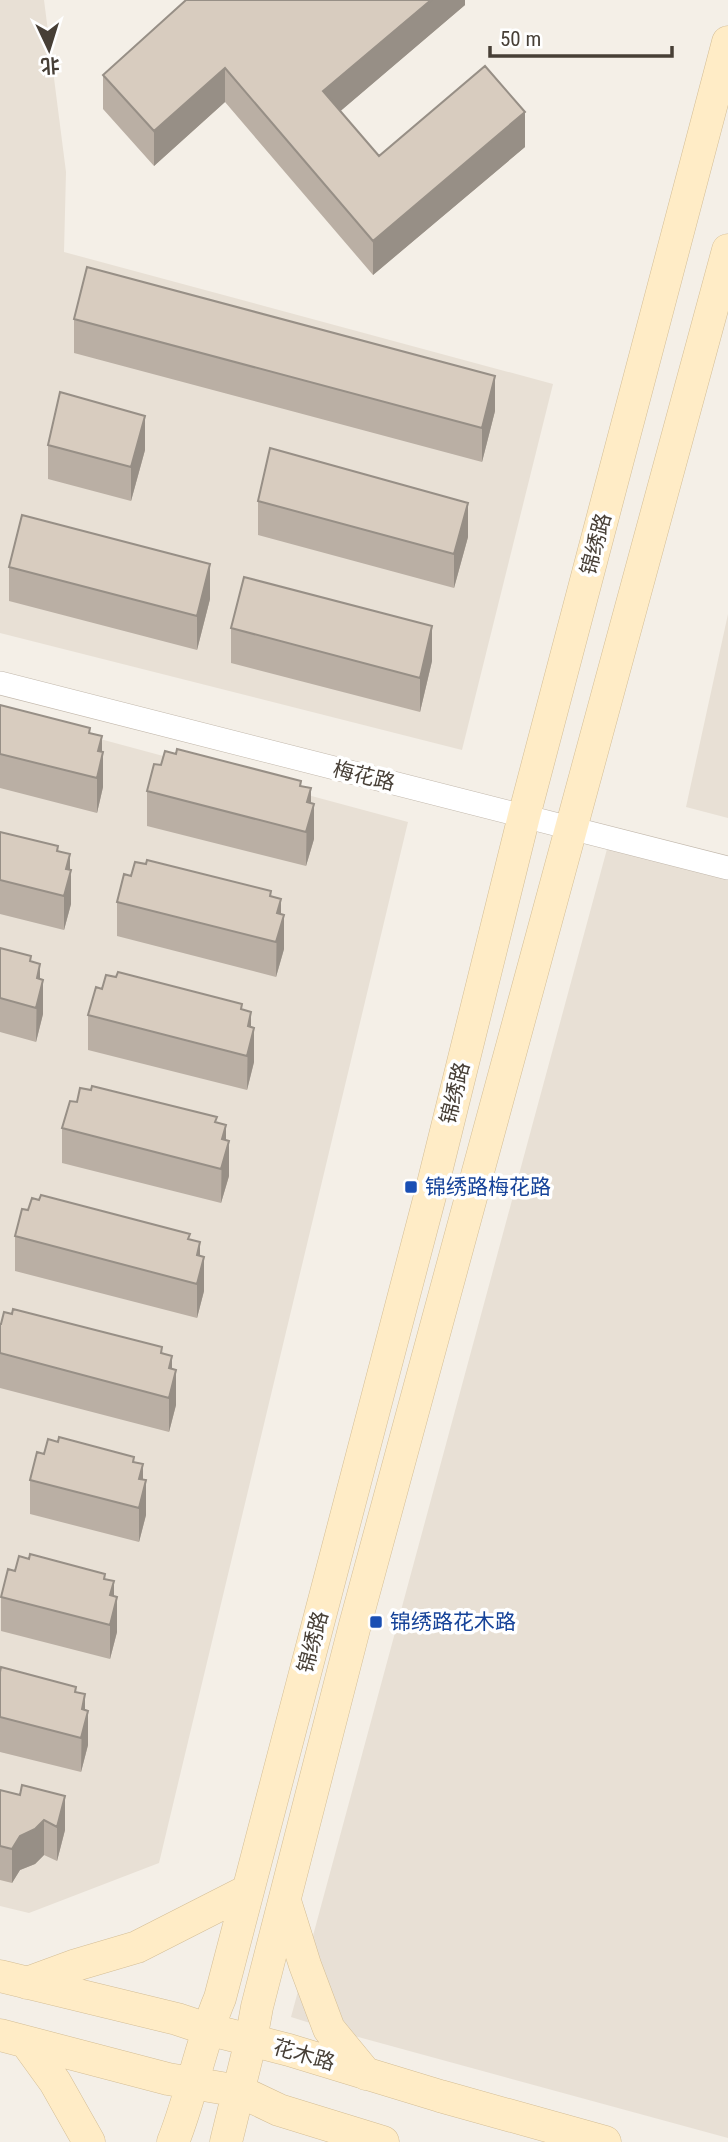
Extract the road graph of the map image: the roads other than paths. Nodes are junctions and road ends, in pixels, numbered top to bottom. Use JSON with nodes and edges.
{"nodes":[{"id":1,"x":728,"y":41,"type":"edge"},
{"id":2,"x":728,"y":250,"type":"edge"},
{"id":3,"x":0,"y":683,"type":"edge"},
{"id":4,"x":524,"y":816,"type":"junction"},
{"id":5,"x":573,"y":828,"type":"junction"},
{"id":6,"x":728,"y":869,"type":"edge"},
{"id":7,"x":247,"y":1891,"type":"junction"},
{"id":8,"x":285,"y":1901,"type":"junction"},
{"id":9,"x":14,"y":1980,"type":"edge"},
{"id":10,"x":206,"y":2029,"type":"junction"},
{"id":11,"x":13,"y":2039,"type":"edge"},
{"id":12,"x":251,"y":2040,"type":"junction"},
{"id":13,"x":366,"y":2074,"type":"junction"},
{"id":14,"x":192,"y":2084,"type":"junction"},
{"id":15,"x":239,"y":2091,"type":"junction"},
{"id":16,"x":89,"y":2142,"type":"edge"},
{"id":17,"x":173,"y":2142,"type":"edge"},
{"id":18,"x":226,"y":2142,"type":"edge"},
{"id":19,"x":383,"y":2142,"type":"edge"},
{"id":20,"x":605,"y":2142,"type":"edge"}],
"edges":[{"from":1,"to":4,"type":"main road","name":"锦绣路"},
{"from":2,"to":5,"type":"main road","name":"锦绣路"},
{"from":3,"to":4,"type":"street","name":"梅花路"},
{"from":4,"to":5,"type":"street","name":"梅花路"},
{"from":4,"to":7,"type":"main road","name":"锦绣路"},
{"from":5,"to":6,"type":"street","name":"梅花路"},
{"from":5,"to":8,"type":"main road","name":"锦绣路"},
{"from":7,"to":9,"type":"main road"},
{"from":7,"to":10,"type":"main road","name":"锦绣路"},
{"from":8,"to":12,"type":"main road","name":"锦绣路"},
{"from":8,"to":13,"type":"main road"},
{"from":9,"to":10,"type":"main road","name":"花木路"},
{"from":10,"to":12,"type":"main road","name":"花木路"},
{"from":10,"to":14,"type":"main road","name":"锦绣路"},
{"from":11,"to":14,"type":"main road"},
{"from":11,"to":16,"type":"main road"},
{"from":12,"to":13,"type":"main road","name":"花木路"},
{"from":12,"to":15,"type":"main road","name":"锦绣路"},
{"from":13,"to":20,"type":"main road","name":"花木路"},
{"from":14,"to":15,"type":"main road"},
{"from":14,"to":17,"type":"main road","name":"锦绣路"},
{"from":15,"to":18,"type":"main road","name":"锦绣路"},
{"from":15,"to":19,"type":"main road"}]}
